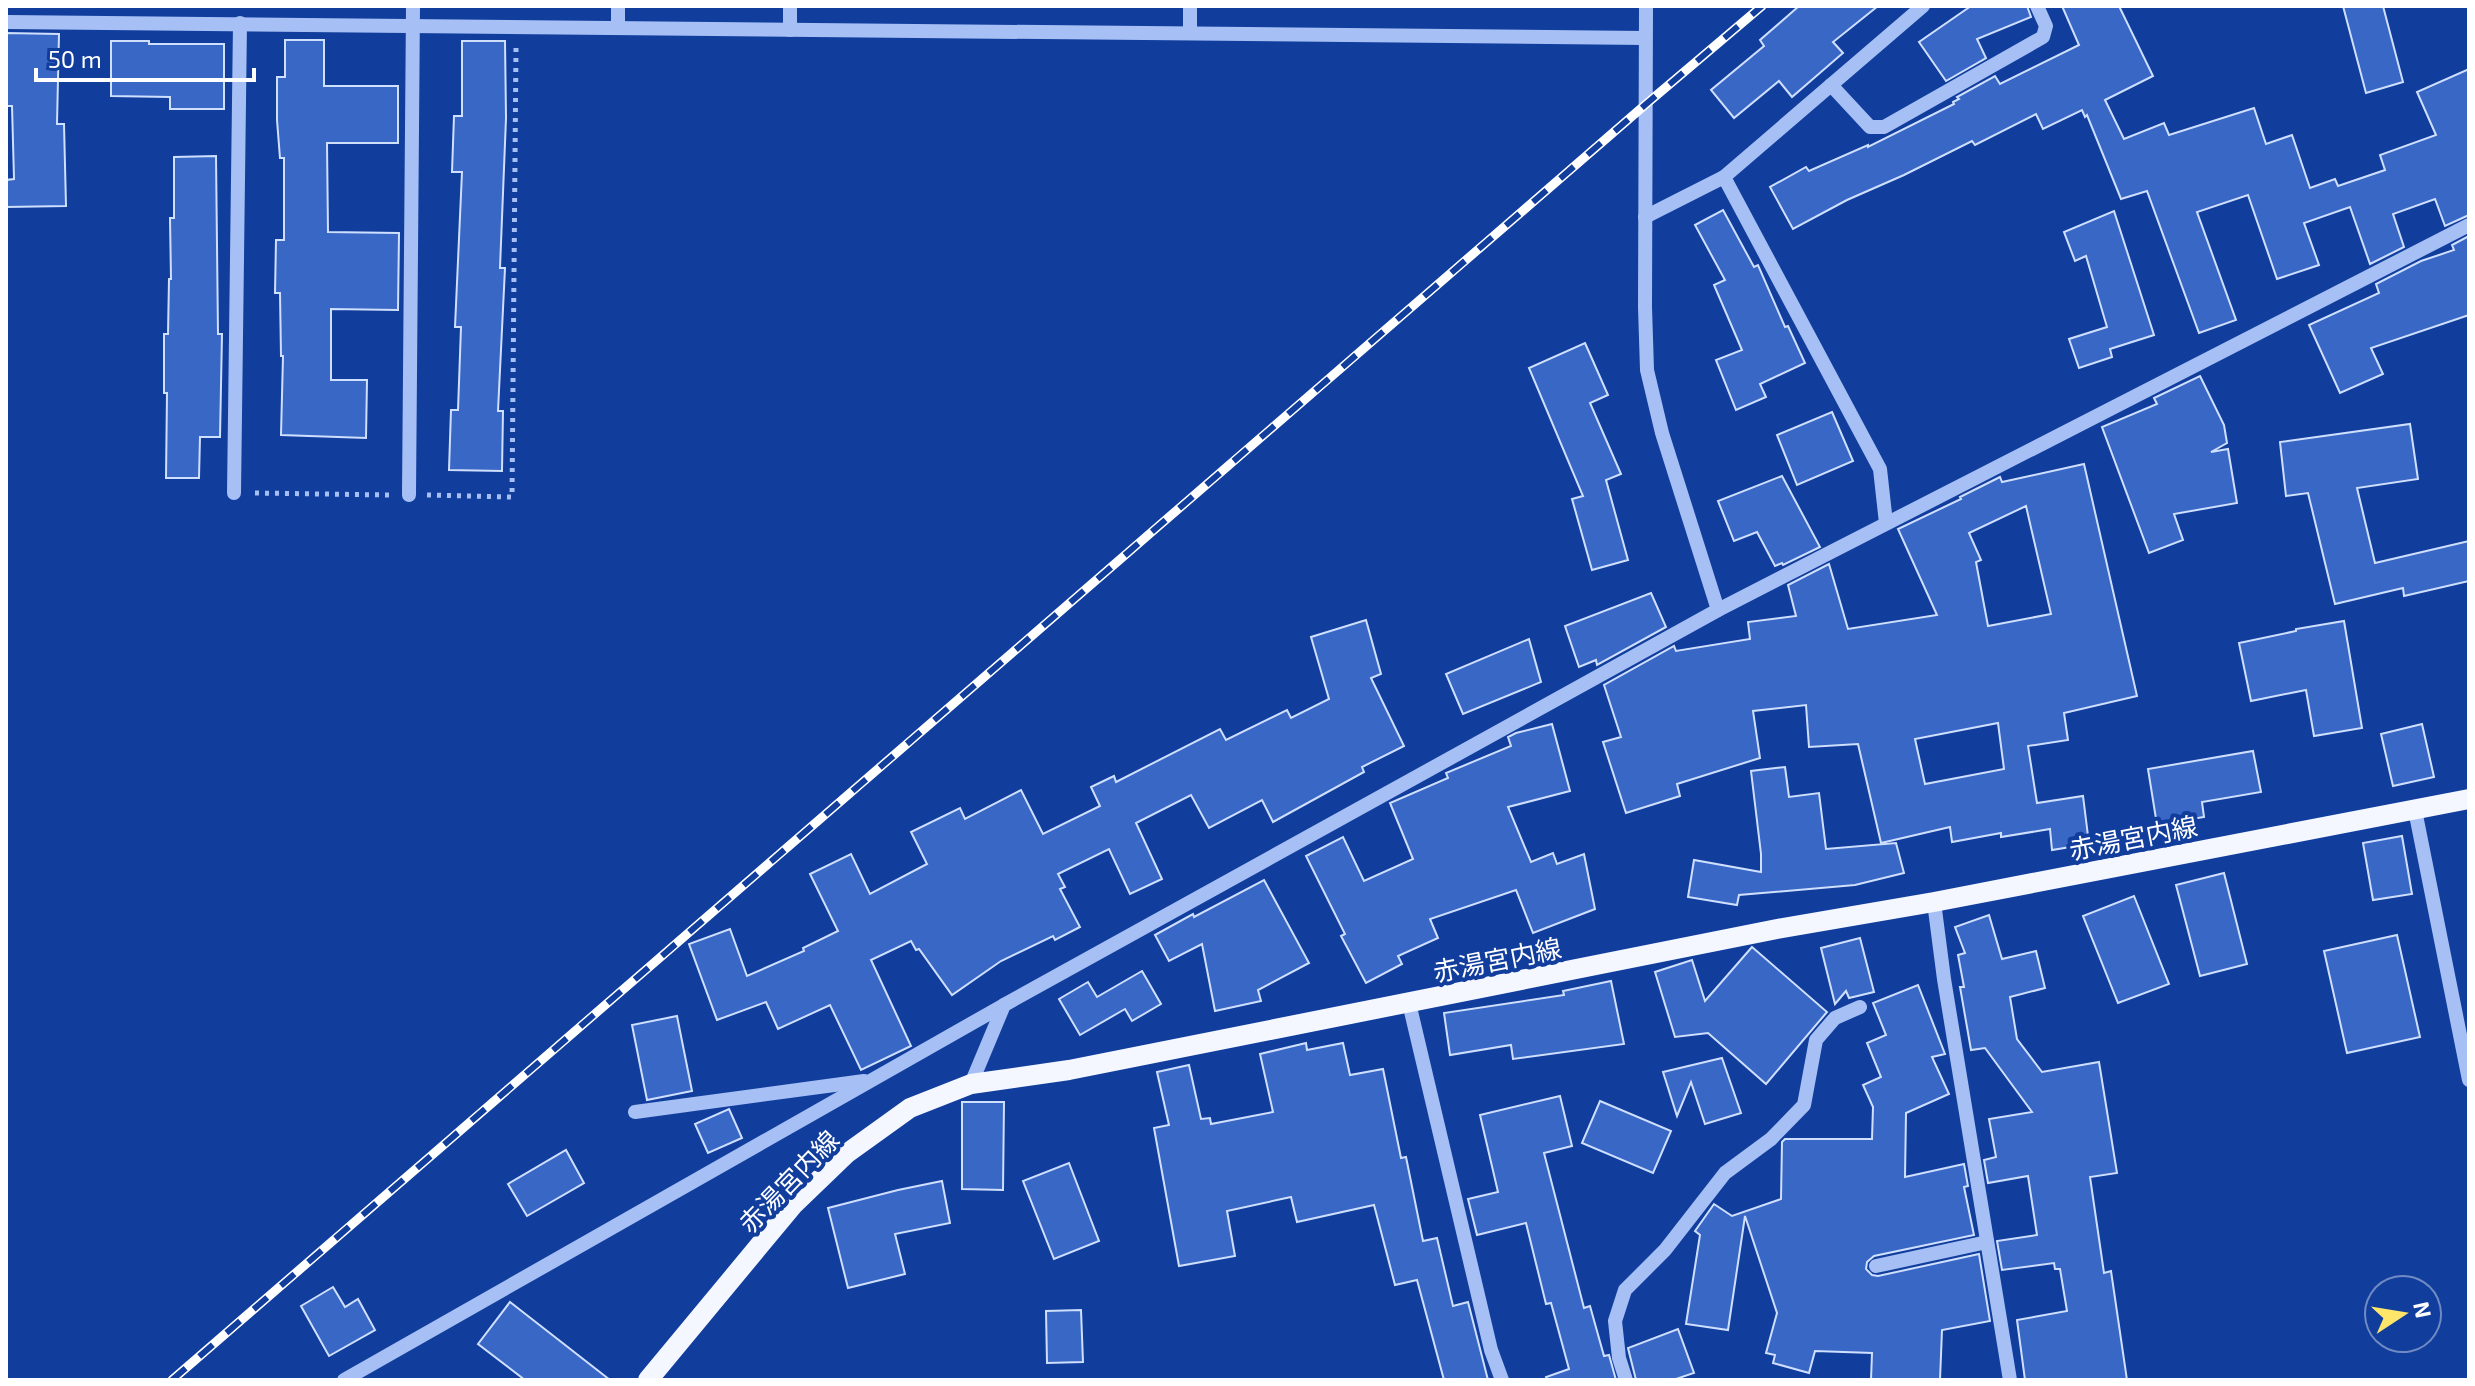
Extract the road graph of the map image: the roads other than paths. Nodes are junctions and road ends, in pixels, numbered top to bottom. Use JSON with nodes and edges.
{"nodes":[{"id":1,"x":413,"y":6,"type":"edge"},
{"id":2,"x":618,"y":6,"type":"edge"},
{"id":3,"x":790,"y":6,"type":"edge"},
{"id":4,"x":1190,"y":6,"type":"edge"},
{"id":5,"x":1646,"y":6,"type":"edge"},
{"id":6,"x":1923,"y":6,"type":"edge"},
{"id":7,"x":2037,"y":6,"type":"edge"},
{"id":8,"x":6,"y":22,"type":"edge"},
{"id":9,"x":240,"y":23,"type":"junction"},
{"id":10,"x":413,"y":25,"type":"junction"},
{"id":11,"x":618,"y":27,"type":"junction"},
{"id":12,"x":790,"y":30,"type":"junction"},
{"id":13,"x":1190,"y":33,"type":"junction"},
{"id":14,"x":1645,"y":38,"type":"junction"},
{"id":15,"x":1831,"y":85,"type":"junction"},
{"id":16,"x":1724,"y":177,"type":"junction"},
{"id":17,"x":1645,"y":217,"type":"junction"},
{"id":18,"x":2469,"y":225,"type":"edge"},
{"id":19,"x":234,"y":493,"type":"road end"},
{"id":20,"x":409,"y":495,"type":"road end"},
{"id":21,"x":1886,"y":523,"type":"junction"},
{"id":22,"x":1718,"y":610,"type":"junction"},
{"id":23,"x":2469,"y":799,"type":"edge"},
{"id":24,"x":2415,"y":810,"type":"junction"},
{"id":25,"x":1934,"y":902,"type":"junction"},
{"id":26,"x":1409,"y":1003,"type":"junction"},
{"id":27,"x":1004,"y":1005,"type":"junction"},
{"id":28,"x":1860,"y":1007,"type":"dead end"},
{"id":29,"x":872,"y":1080,"type":"junction"},
{"id":30,"x":2469,"y":1080,"type":"edge"},
{"id":31,"x":971,"y":1084,"type":"junction"},
{"id":32,"x":635,"y":1112,"type":"dead end"},
{"id":33,"x":1987,"y":1242,"type":"junction"},
{"id":34,"x":1876,"y":1266,"type":"dead end"},
{"id":35,"x":344,"y":1380,"type":"edge"},
{"id":36,"x":648,"y":1380,"type":"edge"},
{"id":37,"x":1502,"y":1380,"type":"edge"},
{"id":38,"x":1626,"y":1380,"type":"edge"},
{"id":39,"x":2010,"y":1380,"type":"edge"}],
"edges":[{"from":1,"to":10,"type":"street"},
{"from":2,"to":11,"type":"street"},
{"from":3,"to":12,"type":"street"},
{"from":4,"to":13,"type":"street"},
{"from":5,"to":14,"type":"street"},
{"from":6,"to":15,"type":"street"},
{"from":7,"to":15,"type":"street"},
{"from":8,"to":9,"type":"street"},
{"from":9,"to":10,"type":"street"},
{"from":9,"to":19,"type":"street"},
{"from":10,"to":11,"type":"street"},
{"from":10,"to":20,"type":"street"},
{"from":11,"to":12,"type":"street"},
{"from":12,"to":13,"type":"street"},
{"from":13,"to":14,"type":"street"},
{"from":14,"to":17,"type":"street"},
{"from":15,"to":16,"type":"street"},
{"from":16,"to":17,"type":"street"},
{"from":16,"to":21,"type":"street"},
{"from":17,"to":22,"type":"street"},
{"from":18,"to":21,"type":"street"},
{"from":21,"to":22,"type":"street"},
{"from":22,"to":27,"type":"street"},
{"from":23,"to":24,"type":"main road","name":"赤湯宮内線"},
{"from":24,"to":25,"type":"main road","name":"赤湯宮内線"},
{"from":24,"to":30,"type":"street"},
{"from":25,"to":26,"type":"main road","name":"赤湯宮内線"},
{"from":25,"to":33,"type":"street"},
{"from":26,"to":31,"type":"main road","name":"赤湯宮内線"},
{"from":26,"to":37,"type":"street"},
{"from":27,"to":29,"type":"street"},
{"from":27,"to":31,"type":"street"},
{"from":28,"to":38,"type":"street"},
{"from":29,"to":32,"type":"street"},
{"from":29,"to":35,"type":"street"},
{"from":31,"to":36,"type":"main road","name":"赤湯宮内線"},
{"from":33,"to":34,"type":"street"},
{"from":33,"to":39,"type":"street"}]}
